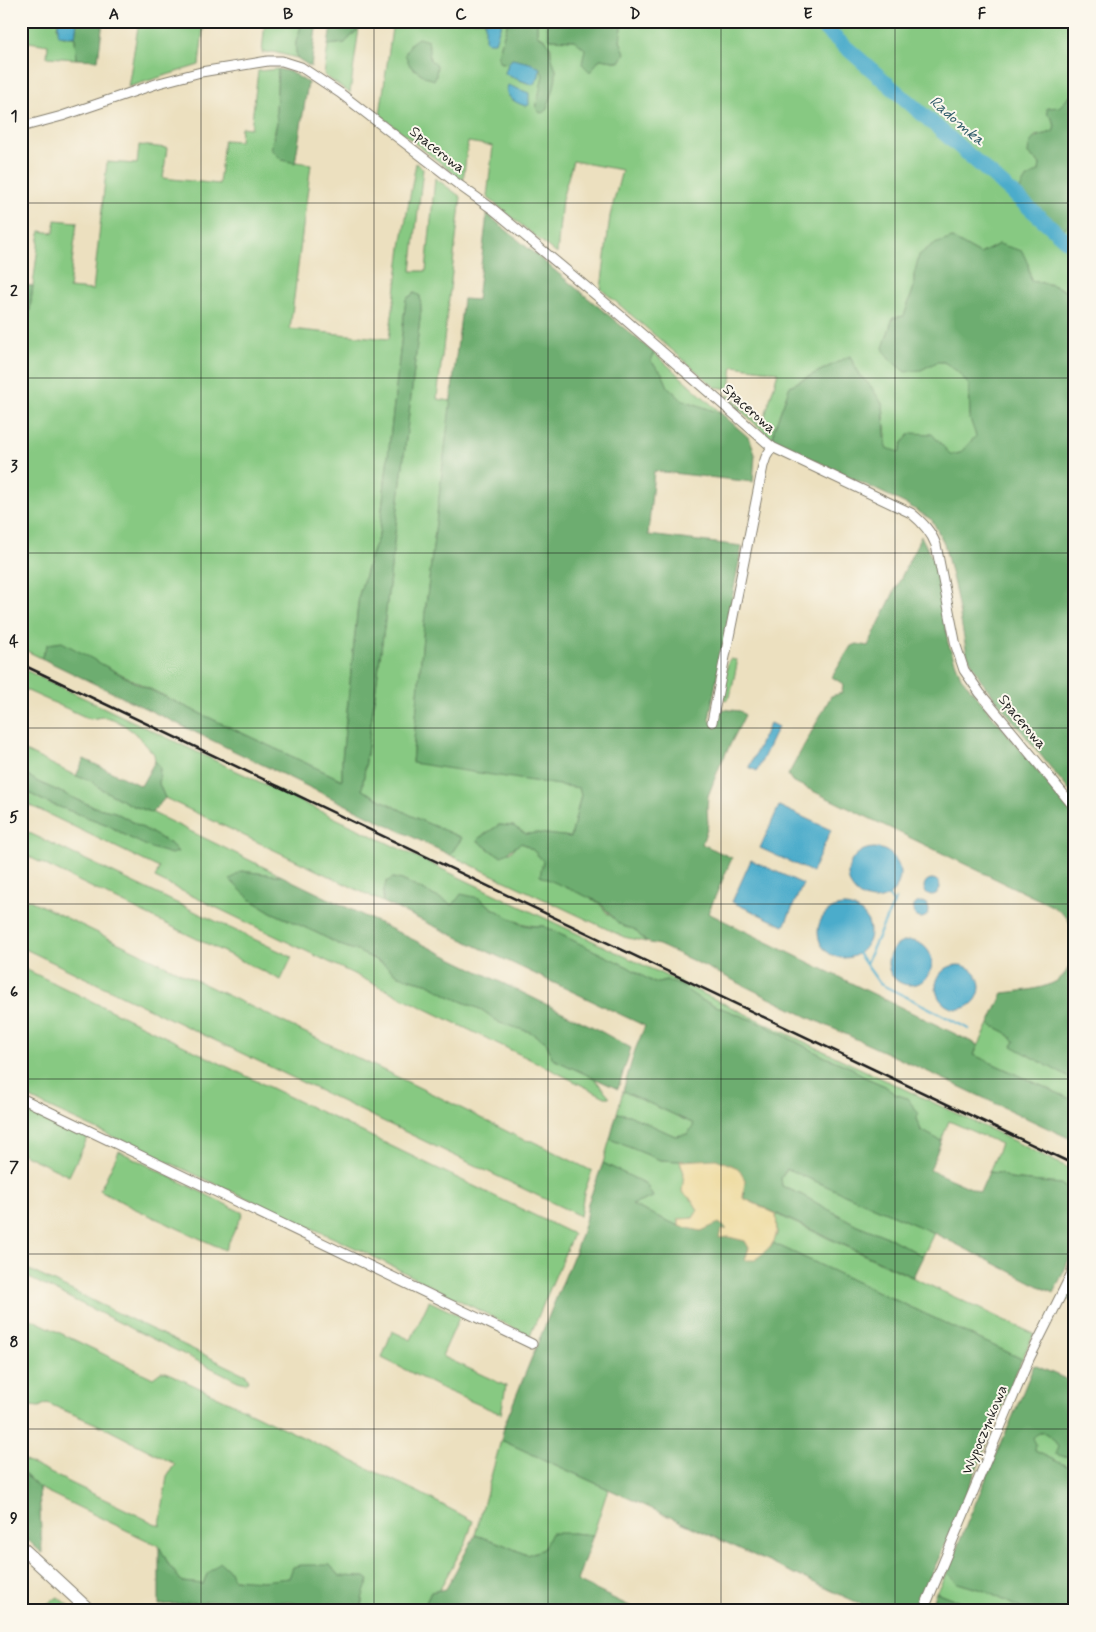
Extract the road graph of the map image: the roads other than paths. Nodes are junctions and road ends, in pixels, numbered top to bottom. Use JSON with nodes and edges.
{"nodes":[{"id":1,"x":21,"y":127,"type":"edge"},
{"id":2,"x":772,"y":447,"type":"junction"},
{"id":3,"x":712,"y":722,"type":"dead end"},
{"id":4,"x":1075,"y":808,"type":"edge"},
{"id":5,"x":21,"y":1098,"type":"edge"},
{"id":6,"x":1075,"y":1262,"type":"edge"},
{"id":7,"x":532,"y":1344,"type":"dead end"},
{"id":8,"x":21,"y":1547,"type":"edge"},
{"id":9,"x":90,"y":1611,"type":"edge"},
{"id":10,"x":923,"y":1611,"type":"edge"}],
"edges":[{"from":1,"to":2,"type":"street","name":"Spacerowa"},
{"from":2,"to":3,"type":"street","name":"Spacerowa"},
{"from":2,"to":4,"type":"street","name":"Spacerowa"},
{"from":5,"to":7,"type":"street"},
{"from":6,"to":10,"type":"street","name":"Wypoczynkowa"},
{"from":8,"to":9,"type":"street"}]}
